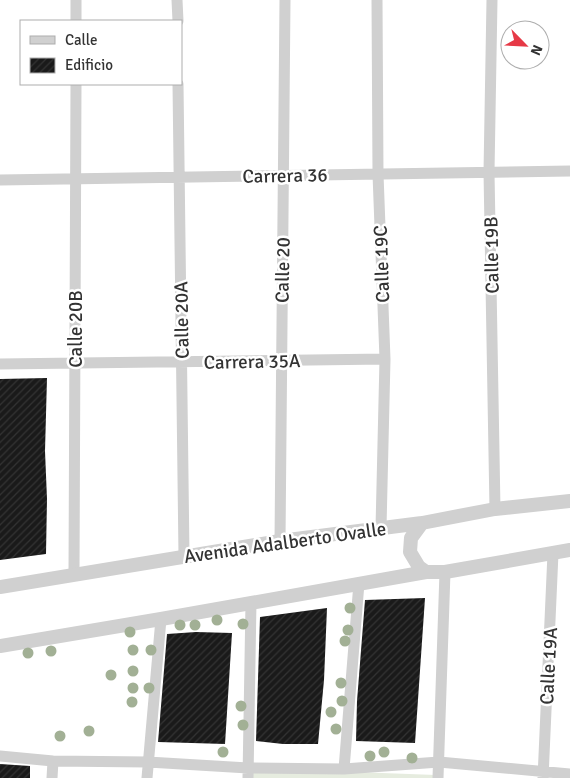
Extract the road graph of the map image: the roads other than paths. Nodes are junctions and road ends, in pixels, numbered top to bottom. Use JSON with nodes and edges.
{"nodes":[{"id":1,"x":76,"y":0,"type":"edge"},
{"id":2,"x":177,"y":0,"type":"edge"},
{"id":3,"x":285,"y":0,"type":"edge"},
{"id":4,"x":378,"y":0,"type":"edge"},
{"id":5,"x":492,"y":0,"type":"edge"},
{"id":6,"x":76,"y":20,"type":"edge"},
{"id":7,"x":178,"y":20,"type":"edge"},
{"id":8,"x":76,"y":85,"type":"edge"},
{"id":9,"x":178,"y":85,"type":"edge"},
{"id":10,"x":570,"y":171,"type":"edge"},
{"id":11,"x":490,"y":172,"type":"junction"},
{"id":12,"x":378,"y":174,"type":"junction"},
{"id":13,"x":284,"y":175,"type":"junction"},
{"id":14,"x":180,"y":177,"type":"junction"},
{"id":15,"x":76,"y":179,"type":"junction"},
{"id":16,"x":0,"y":180,"type":"edge"},
{"id":17,"x":385,"y":359,"type":"junction"},
{"id":18,"x":280,"y":360,"type":"junction"},
{"id":19,"x":182,"y":362,"type":"junction"},
{"id":20,"x":75,"y":363,"type":"junction"},
{"id":21,"x":0,"y":364,"type":"edge"},
{"id":22,"x":570,"y":501,"type":"edge"},
{"id":23,"x":495,"y":509,"type":"junction"},
{"id":24,"x":422,"y":523,"type":"junction"},
{"id":25,"x":381,"y":528,"type":"junction"},
{"id":26,"x":280,"y":541,"type":"junction"},
{"id":27,"x":570,"y":550,"type":"edge"},
{"id":28,"x":553,"y":553,"type":"junction"},
{"id":29,"x":184,"y":556,"type":"junction"},
{"id":30,"x":422,"y":569,"type":"junction"},
{"id":31,"x":445,"y":572,"type":"junction"},
{"id":32,"x":74,"y":575,"type":"junction"},
{"id":33,"x":359,"y":583,"type":"junction"},
{"id":34,"x":0,"y":587,"type":"edge"},
{"id":35,"x":251,"y":602,"type":"junction"},
{"id":36,"x":161,"y":619,"type":"junction"},
{"id":37,"x":0,"y":646,"type":"edge"},
{"id":38,"x":0,"y":756,"type":"edge"},
{"id":39,"x":53,"y":760,"type":"junction"},
{"id":40,"x":148,"y":762,"type":"junction"},
{"id":41,"x":439,"y":762,"type":"junction"},
{"id":42,"x":344,"y":768,"type":"junction"},
{"id":43,"x":248,"y":773,"type":"edge"},
{"id":44,"x":570,"y":774,"type":"edge"},
{"id":45,"x":543,"y":775,"type":"edge"},
{"id":46,"x":52,"y":778,"type":"edge"},
{"id":47,"x":147,"y":778,"type":"edge"},
{"id":48,"x":438,"y":778,"type":"edge"}],
"edges":[{"from":1,"to":6,"type":"street"},
{"from":2,"to":7,"type":"street"},
{"from":3,"to":13,"type":"street","name":"Calle 20"},
{"from":4,"to":12,"type":"street","name":"Calle 19C"},
{"from":5,"to":11,"type":"street","name":"Calle 19B"},
{"from":8,"to":15,"type":"street","name":"Calle 20B"},
{"from":9,"to":14,"type":"street","name":"Calle 20A"},
{"from":10,"to":11,"type":"street","name":"Carrera 36"},
{"from":11,"to":12,"type":"street","name":"Carrera 36"},
{"from":11,"to":23,"type":"street","name":"Calle 19B"},
{"from":12,"to":13,"type":"street","name":"Carrera 36"},
{"from":12,"to":17,"type":"street","name":"Calle 19C"},
{"from":13,"to":14,"type":"street","name":"Carrera 36"},
{"from":13,"to":18,"type":"street","name":"Calle 20"},
{"from":14,"to":15,"type":"street","name":"Carrera 36"},
{"from":14,"to":19,"type":"street","name":"Calle 20A"},
{"from":15,"to":16,"type":"street","name":"Carrera 36"},
{"from":15,"to":20,"type":"street","name":"Calle 20B"},
{"from":17,"to":18,"type":"street","name":"Carrera 35A"},
{"from":17,"to":25,"type":"street","name":"Calle 19C"},
{"from":18,"to":19,"type":"street","name":"Carrera 35A"},
{"from":18,"to":26,"type":"street","name":"Calle 20"},
{"from":19,"to":20,"type":"street","name":"Carrera 35A"},
{"from":19,"to":29,"type":"street","name":"Calle 20A"},
{"from":20,"to":21,"type":"street","name":"Carrera 35A"},
{"from":20,"to":32,"type":"street","name":"Calle 20B"},
{"from":22,"to":23,"type":"street","name":"Avenida Adalberto Ovalle"},
{"from":23,"to":24,"type":"street","name":"Avenida Adalberto Ovalle"},
{"from":24,"to":25,"type":"street","name":"Avenida Adalberto Ovalle"},
{"from":24,"to":30,"type":"street"},
{"from":25,"to":26,"type":"street","name":"Avenida Adalberto Ovalle"},
{"from":26,"to":29,"type":"street","name":"Avenida Adalberto Ovalle"},
{"from":27,"to":28,"type":"street"},
{"from":28,"to":31,"type":"street"},
{"from":28,"to":45,"type":"street","name":"Calle 19A"},
{"from":29,"to":32,"type":"street","name":"Avenida Adalberto Ovalle"},
{"from":30,"to":31,"type":"street"},
{"from":30,"to":33,"type":"street"},
{"from":31,"to":41,"type":"street"},
{"from":32,"to":34,"type":"street","name":"Avenida Adalberto Ovalle"},
{"from":33,"to":35,"type":"street"},
{"from":33,"to":42,"type":"street"},
{"from":35,"to":36,"type":"street"},
{"from":35,"to":43,"type":"street"},
{"from":36,"to":37,"type":"street"},
{"from":36,"to":40,"type":"street"},
{"from":38,"to":39,"type":"street"},
{"from":39,"to":40,"type":"street"},
{"from":39,"to":46,"type":"street"},
{"from":40,"to":43,"type":"street"},
{"from":40,"to":47,"type":"street"},
{"from":41,"to":42,"type":"street"},
{"from":41,"to":45,"type":"street"},
{"from":41,"to":48,"type":"street"},
{"from":42,"to":43,"type":"street"},
{"from":44,"to":45,"type":"street"}]}
